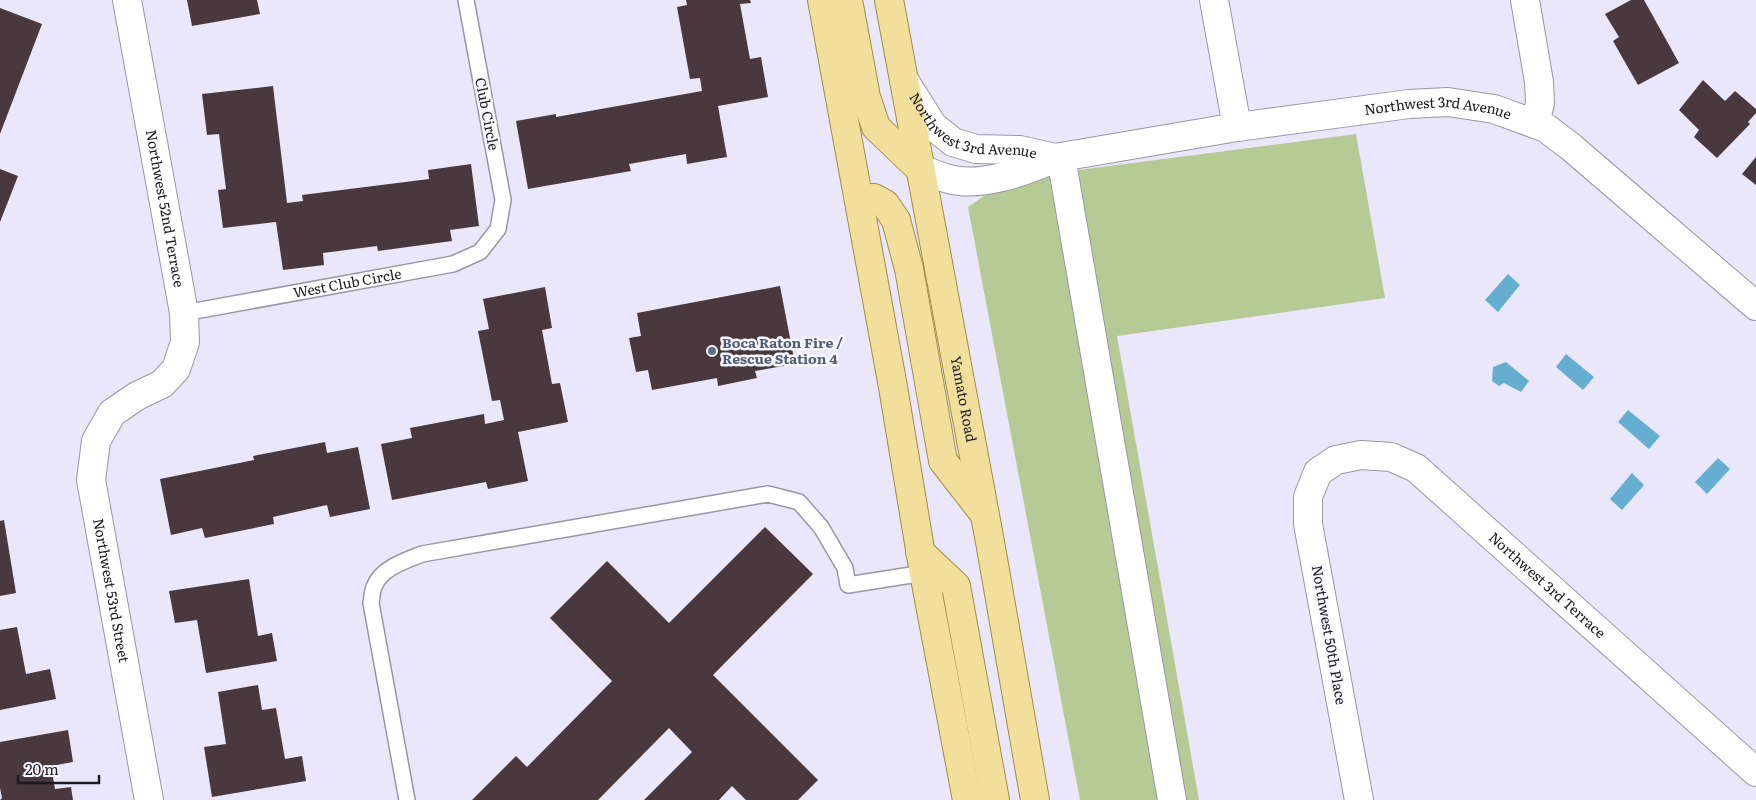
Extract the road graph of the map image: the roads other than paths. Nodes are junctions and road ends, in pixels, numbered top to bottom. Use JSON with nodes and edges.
{"nodes":[{"id":1,"x":127,"y":0,"type":"edge"},
{"id":2,"x":466,"y":0,"type":"edge"},
{"id":3,"x":822,"y":0,"type":"edge"},
{"id":4,"x":848,"y":0,"type":"edge"},
{"id":5,"x":889,"y":0,"type":"edge"},
{"id":6,"x":1214,"y":0,"type":"edge"},
{"id":7,"x":1525,"y":0,"type":"edge"},
{"id":8,"x":904,"y":79,"type":"junction"},
{"id":9,"x":1535,"y":124,"type":"junction"},
{"id":10,"x":1237,"y":127,"type":"junction"},
{"id":11,"x":1058,"y":157,"type":"junction"},
{"id":12,"x":920,"y":168,"type":"junction"},
{"id":13,"x":859,"y":200,"type":"junction"},
{"id":14,"x":498,"y":229,"type":"joint"},
{"id":15,"x":1756,"y":306,"type":"edge"},
{"id":16,"x":184,"y":313,"type":"junction"},
{"id":17,"x":137,"y":396,"type":"joint"},
{"id":18,"x":1318,"y":472,"type":"joint"},
{"id":19,"x":984,"y":514,"type":"junction"},
{"id":20,"x":922,"y":562,"type":"junction"},
{"id":21,"x":1756,"y":772,"type":"edge"},
{"id":22,"x":1032,"y":794,"type":"edge"},
{"id":23,"x":149,"y":800,"type":"edge"},
{"id":24,"x":406,"y":800,"type":"edge"},
{"id":25,"x":966,"y":800,"type":"edge"},
{"id":26,"x":995,"y":800,"type":"edge"},
{"id":27,"x":1172,"y":800,"type":"edge"},
{"id":28,"x":1359,"y":800,"type":"edge"}],
"edges":[{"from":1,"to":16,"type":"street","name":"Northwest 52nd Terrace"},
{"from":2,"to":14,"type":"lane","name":"Club Circle"},
{"from":3,"to":13,"type":"main road"},
{"from":4,"to":12,"type":"main road"},
{"from":5,"to":8,"type":"main road","name":"Yamato Road"},
{"from":6,"to":10,"type":"street"},
{"from":7,"to":9,"type":"street"},
{"from":8,"to":11,"type":"street","name":"Northwest 3rd Avenue"},
{"from":8,"to":12,"type":"main road","name":"Yamato Road"},
{"from":9,"to":10,"type":"street","name":"Northwest 3rd Avenue"},
{"from":9,"to":15,"type":"street","name":"Northwest 3rd Avenue"},
{"from":10,"to":11,"type":"street","name":"Northwest 3rd Avenue"},
{"from":11,"to":12,"type":"street","name":"Northwest 3rd Avenue"},
{"from":11,"to":27,"type":"street"},
{"from":12,"to":19,"type":"main road","name":"Yamato Road"},
{"from":13,"to":19,"type":"main road"},
{"from":13,"to":20,"type":"main road"},
{"from":14,"to":16,"type":"lane","name":"West Club Circle"},
{"from":16,"to":17,"type":"street","name":"Northwest 52nd Terrace"},
{"from":17,"to":23,"type":"street","name":"Northwest 53rd Street"},
{"from":18,"to":21,"type":"street","name":"Northwest 3rd Terrace"},
{"from":18,"to":28,"type":"street","name":"Northwest 50th Place"},
{"from":19,"to":22,"type":"main road","name":"Yamato Road"},
{"from":20,"to":24,"type":"lane"},
{"from":20,"to":25,"type":"main road"},
{"from":20,"to":26,"type":"main road"}]}
